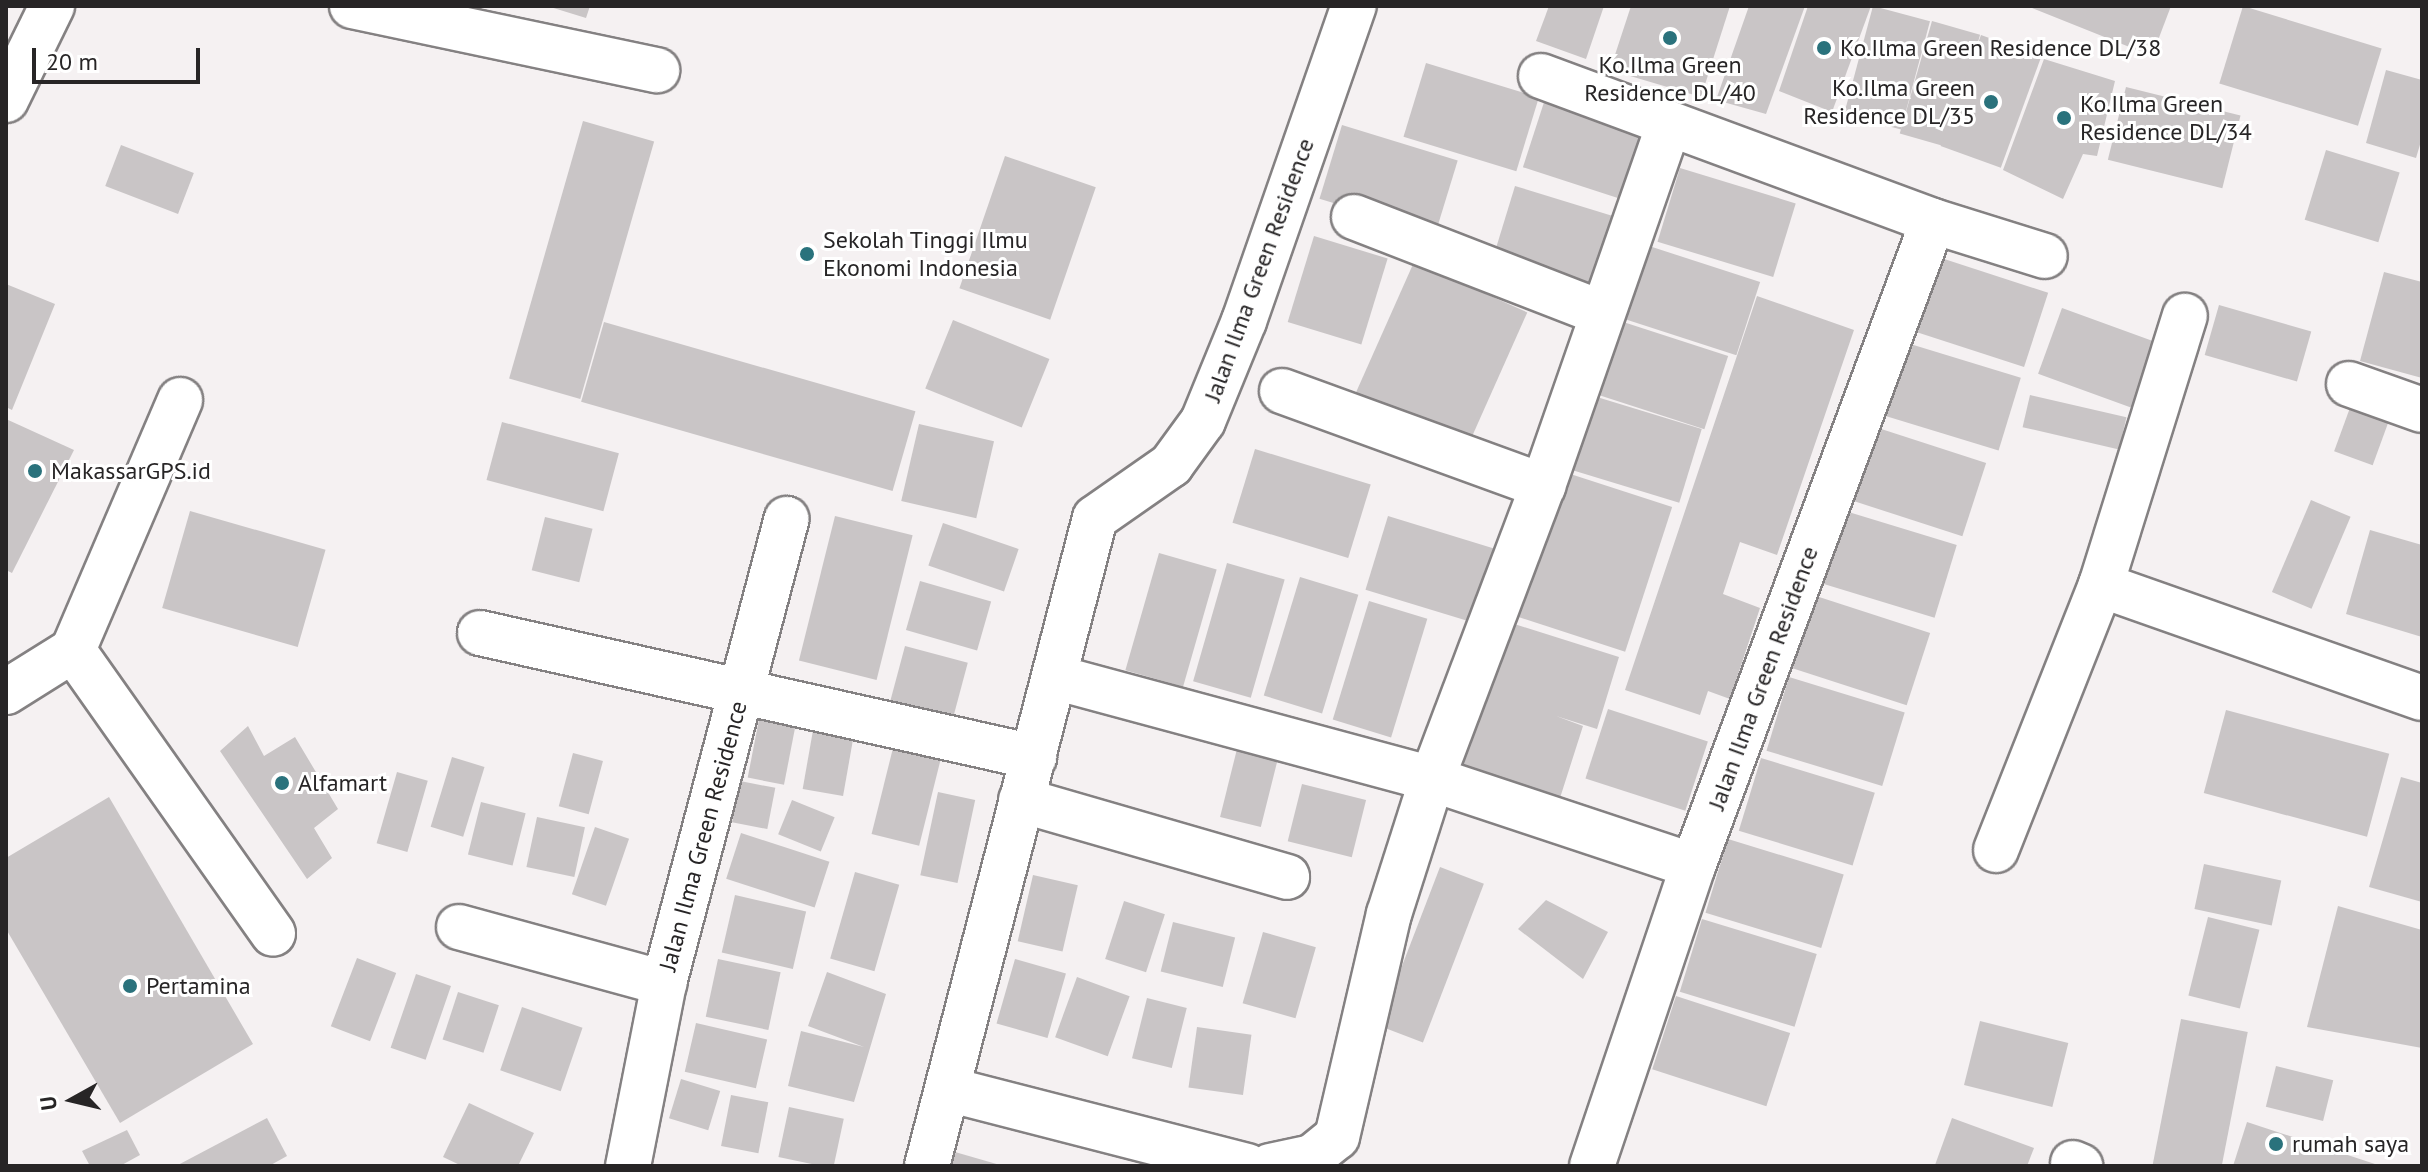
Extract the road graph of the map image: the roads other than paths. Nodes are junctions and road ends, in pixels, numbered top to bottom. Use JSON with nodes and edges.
{"nodes":[{"id":1,"x":52,"y":6,"type":"edge"},
{"id":2,"x":352,"y":6,"type":"edge"},
{"id":3,"x":1354,"y":6,"type":"edge"},
{"id":4,"x":657,"y":70,"type":"dead end"},
{"id":5,"x":1541,"y":76,"type":"dead end"},
{"id":6,"x":6,"y":100,"type":"edge"},
{"id":7,"x":1669,"y":125,"type":"junction"},
{"id":8,"x":1354,"y":217,"type":"dead end"},
{"id":9,"x":1933,"y":221,"type":"junction"},
{"id":10,"x":2045,"y":256,"type":"dead end"},
{"id":11,"x":1601,"y":313,"type":"junction"},
{"id":12,"x":2185,"y":316,"type":"dead end"},
{"id":13,"x":2349,"y":384,"type":"dead end"},
{"id":14,"x":1282,"y":391,"type":"dead end"},
{"id":15,"x":180,"y":400,"type":"dead end"},
{"id":16,"x":2422,"y":410,"type":"edge"},
{"id":17,"x":1543,"y":486,"type":"junction"},
{"id":18,"x":787,"y":519,"type":"dead end"},
{"id":19,"x":2101,"y":585,"type":"junction"},
{"id":20,"x":480,"y":633,"type":"dead end"},
{"id":21,"x":73,"y":650,"type":"junction"},
{"id":22,"x":1058,"y":678,"type":"junction"},
{"id":23,"x":743,"y":689,"type":"junction"},
{"id":24,"x":6,"y":692,"type":"edge"},
{"id":25,"x":2422,"y":698,"type":"edge"},
{"id":26,"x":1034,"y":757,"type":"junction"},
{"id":27,"x":1432,"y":779,"type":"junction"},
{"id":28,"x":1021,"y":800,"type":"junction"},
{"id":29,"x":1996,"y":850,"type":"dead end"},
{"id":30,"x":1693,"y":866,"type":"junction"},
{"id":31,"x":1287,"y":877,"type":"dead end"},
{"id":32,"x":459,"y":927,"type":"dead end"},
{"id":33,"x":273,"y":934,"type":"dead end"},
{"id":34,"x":664,"y":983,"type":"junction"},
{"id":35,"x":951,"y":1090,"type":"junction"},
{"id":36,"x":636,"y":1163,"type":"edge"},
{"id":37,"x":927,"y":1166,"type":"edge"},
{"id":38,"x":1247,"y":1166,"type":"edge"},
{"id":39,"x":1270,"y":1166,"type":"edge"},
{"id":40,"x":1592,"y":1166,"type":"edge"}],
"edges":[{"from":1,"to":6,"type":"street"},
{"from":2,"to":4,"type":"street"},
{"from":3,"to":22,"type":"street","name":"Jalan Ilma Green Residence"},
{"from":5,"to":7,"type":"street"},
{"from":7,"to":9,"type":"street"},
{"from":7,"to":11,"type":"street"},
{"from":8,"to":11,"type":"street"},
{"from":9,"to":10,"type":"street"},
{"from":9,"to":30,"type":"street","name":"Jalan Ilma Green Residence"},
{"from":11,"to":17,"type":"street"},
{"from":12,"to":19,"type":"street"},
{"from":13,"to":16,"type":"street"},
{"from":14,"to":17,"type":"street"},
{"from":15,"to":21,"type":"street"},
{"from":17,"to":27,"type":"street"},
{"from":18,"to":23,"type":"street","name":"Jalan Ilma Green Residence"},
{"from":19,"to":25,"type":"street"},
{"from":19,"to":29,"type":"street"},
{"from":20,"to":23,"type":"street","name":"Jalan Ilma Green Residence"},
{"from":21,"to":24,"type":"street"},
{"from":21,"to":33,"type":"street"},
{"from":22,"to":26,"type":"street","name":"Jalan Ilma Green Residence"},
{"from":22,"to":27,"type":"street"},
{"from":23,"to":26,"type":"street","name":"Jalan Ilma Green Residence"},
{"from":23,"to":34,"type":"street","name":"Jalan Ilma Green Residence"},
{"from":26,"to":28,"type":"street","name":"Jalan Ilma Green Residence"},
{"from":27,"to":30,"type":"street"},
{"from":27,"to":39,"type":"street"},
{"from":28,"to":31,"type":"street"},
{"from":28,"to":35,"type":"street","name":"Jalan Ilma Green Residence"},
{"from":30,"to":40,"type":"street","name":"Jalan Ilma Green Residence"},
{"from":32,"to":34,"type":"street","name":"Jalan Ilma Green Residence"},
{"from":34,"to":36,"type":"street","name":"Jalan Ilma Green Residence"},
{"from":35,"to":37,"type":"street","name":"Jalan Ilma Green Residence"},
{"from":35,"to":38,"type":"street"}]}
